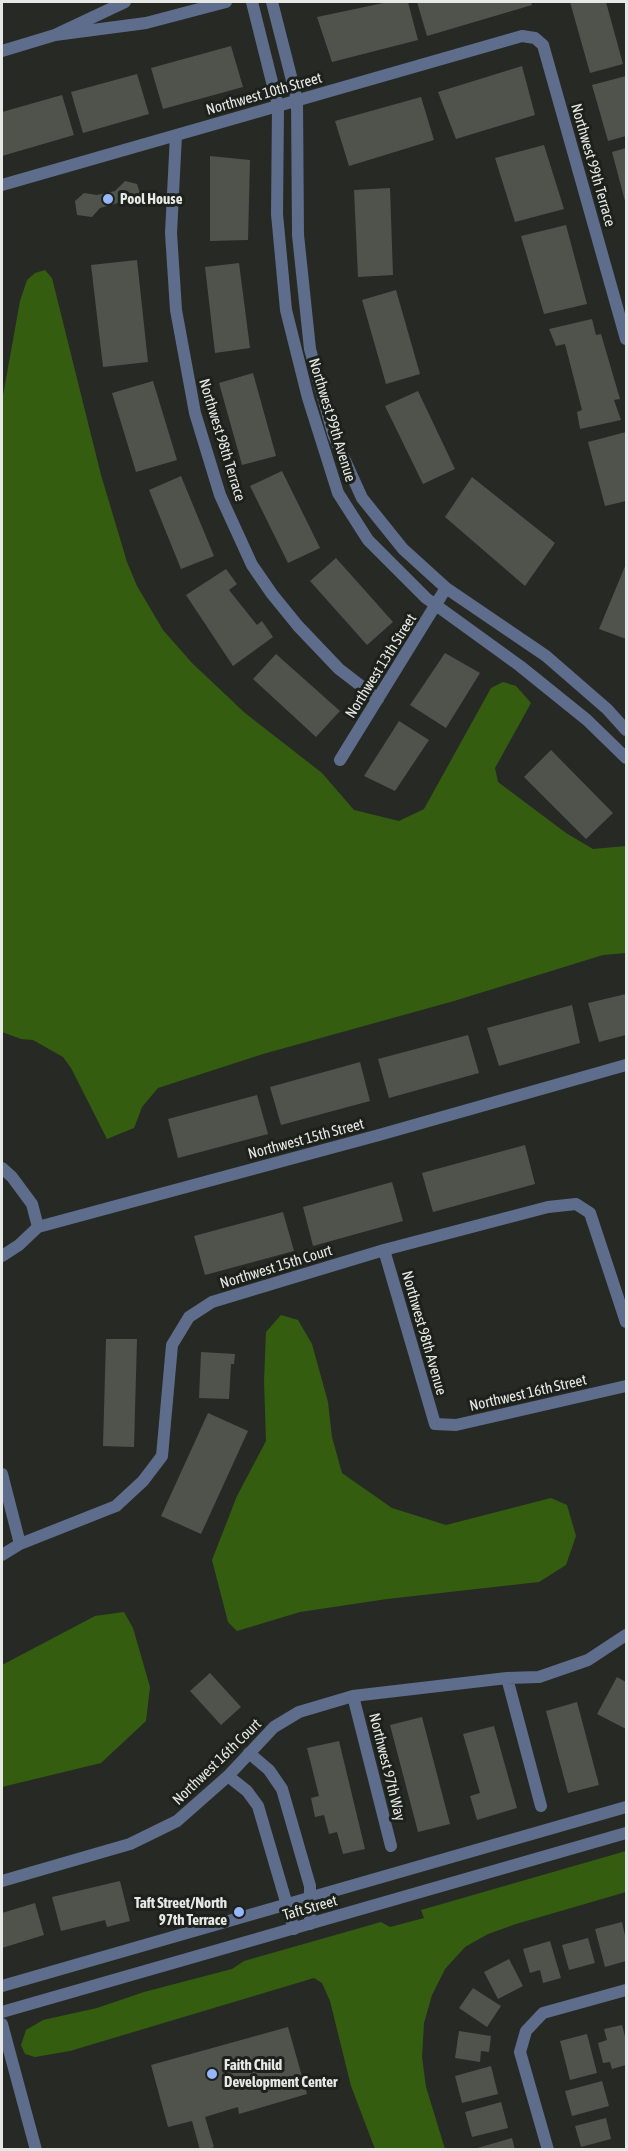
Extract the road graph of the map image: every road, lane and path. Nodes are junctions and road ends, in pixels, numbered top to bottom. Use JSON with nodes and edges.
{"nodes":[{"id":1,"x":125,"y":2,"type":"edge"},
{"id":2,"x":226,"y":2,"type":"edge"},
{"id":3,"x":252,"y":2,"type":"edge"},
{"id":4,"x":272,"y":2,"type":"edge"},
{"id":5,"x":55,"y":35,"type":"junction"},
{"id":6,"x":535,"y":38,"type":"joint"},
{"id":7,"x":2,"y":51,"type":"edge"},
{"id":8,"x":297,"y":100,"type":"junction"},
{"id":9,"x":278,"y":106,"type":"junction"},
{"id":10,"x":176,"y":135,"type":"junction"},
{"id":11,"x":2,"y":185,"type":"edge"},
{"id":12,"x":627,"y":339,"type":"edge"},
{"id":13,"x":447,"y":588,"type":"junction"},
{"id":14,"x":435,"y":605,"type":"junction"},
{"id":15,"x":378,"y":699,"type":"junction"},
{"id":16,"x":626,"y":728,"type":"edge"},
{"id":17,"x":614,"y":744,"type":"junction"},
{"id":18,"x":627,"y":758,"type":"edge"},
{"id":19,"x":340,"y":760,"type":"dead end"},
{"id":20,"x":627,"y":1065,"type":"edge"},
{"id":21,"x":2,"y":1168,"type":"edge"},
{"id":22,"x":38,"y":1227,"type":"junction"},
{"id":23,"x":384,"y":1250,"type":"junction"},
{"id":24,"x":2,"y":1256,"type":"edge"},
{"id":25,"x":627,"y":1322,"type":"edge"},
{"id":26,"x":627,"y":1386,"type":"edge"},
{"id":27,"x":435,"y":1424,"type":"joint"},
{"id":28,"x":2,"y":1474,"type":"edge"},
{"id":29,"x":20,"y":1544,"type":"junction"},
{"id":30,"x":2,"y":1555,"type":"edge"},
{"id":31,"x":627,"y":1635,"type":"edge"},
{"id":32,"x":507,"y":1678,"type":"junction"},
{"id":33,"x":353,"y":1696,"type":"junction"},
{"id":34,"x":249,"y":1753,"type":"junction"},
{"id":35,"x":228,"y":1776,"type":"junction"},
{"id":36,"x":541,"y":1806,"type":"dead end"},
{"id":37,"x":627,"y":1807,"type":"edge"},
{"id":38,"x":627,"y":1833,"type":"edge"},
{"id":39,"x":392,"y":1846,"type":"dead end"},
{"id":40,"x":2,"y":1881,"type":"edge"},
{"id":41,"x":310,"y":1899,"type":"junction"},
{"id":42,"x":288,"y":1905,"type":"junction"},
{"id":43,"x":310,"y":1924,"type":"junction"},
{"id":44,"x":294,"y":1929,"type":"junction"},
{"id":45,"x":2,"y":1986,"type":"edge"},
{"id":46,"x":627,"y":1990,"type":"edge"},
{"id":47,"x":2,"y":2012,"type":"edge"},
{"id":48,"x":2,"y":2024,"type":"edge"},
{"id":49,"x":36,"y":2150,"type":"edge"},
{"id":50,"x":548,"y":2150,"type":"edge"}],
"edges":[{"from":1,"to":5,"type":"street"},
{"from":2,"to":5,"type":"street"},
{"from":3,"to":9,"type":"street","name":"Northwest 99th Avenue"},
{"from":4,"to":8,"type":"street","name":"Northwest 99th Avenue"},
{"from":5,"to":7,"type":"street"},
{"from":6,"to":8,"type":"street","name":"Northwest 10th Street"},
{"from":6,"to":12,"type":"street","name":"Northwest 99th Terrace"},
{"from":8,"to":9,"type":"street","name":"Northwest 10th Street"},
{"from":8,"to":13,"type":"street","name":"Northwest 99th Avenue"},
{"from":9,"to":10,"type":"street","name":"Northwest 10th Street"},
{"from":9,"to":14,"type":"street","name":"Northwest 99th Avenue"},
{"from":10,"to":11,"type":"street","name":"Northwest 10th Street"},
{"from":10,"to":15,"type":"street","name":"Northwest 98th Terrace"},
{"from":13,"to":14,"type":"street","name":"Northwest 13th Street"},
{"from":13,"to":16,"type":"street","name":"Northwest 99th Avenue"},
{"from":14,"to":15,"type":"street","name":"Northwest 13th Street"},
{"from":14,"to":17,"type":"street","name":"Northwest 99th Avenue"},
{"from":15,"to":19,"type":"street","name":"Northwest 13th Street"},
{"from":16,"to":17,"type":"street"},
{"from":17,"to":18,"type":"street","name":"Northwest 99th Avenue"},
{"from":20,"to":22,"type":"street","name":"Northwest 15th Street"},
{"from":21,"to":22,"type":"street"},
{"from":22,"to":24,"type":"street","name":"Northwest 15th Street"},
{"from":23,"to":25,"type":"street","name":"Northwest 15th Court"},
{"from":23,"to":27,"type":"street","name":"Northwest 98th Avenue"},
{"from":23,"to":29,"type":"street","name":"Northwest 15th Court"},
{"from":26,"to":27,"type":"street","name":"Northwest 16th Street"},
{"from":28,"to":29,"type":"street"},
{"from":29,"to":30,"type":"street"},
{"from":31,"to":32,"type":"street","name":"Northwest 16th Court"},
{"from":32,"to":33,"type":"street","name":"Northwest 16th Court"},
{"from":32,"to":36,"type":"street"},
{"from":33,"to":34,"type":"street","name":"Northwest 16th Court"},
{"from":33,"to":39,"type":"street","name":"Northwest 97th Way"},
{"from":34,"to":35,"type":"street","name":"Northwest 16th Court"},
{"from":34,"to":41,"type":"street"},
{"from":35,"to":40,"type":"street","name":"Northwest 16th Court"},
{"from":35,"to":42,"type":"street"},
{"from":37,"to":41,"type":"street","name":"Taft Street"},
{"from":38,"to":43,"type":"street","name":"Taft Street"},
{"from":41,"to":42,"type":"street","name":"Taft Street"},
{"from":41,"to":43,"type":"street"},
{"from":42,"to":44,"type":"street"},
{"from":42,"to":45,"type":"street","name":"Taft Street"},
{"from":43,"to":44,"type":"street","name":"Taft Street"},
{"from":44,"to":47,"type":"street","name":"Taft Street"},
{"from":46,"to":50,"type":"street"},
{"from":48,"to":49,"type":"street"}]}
